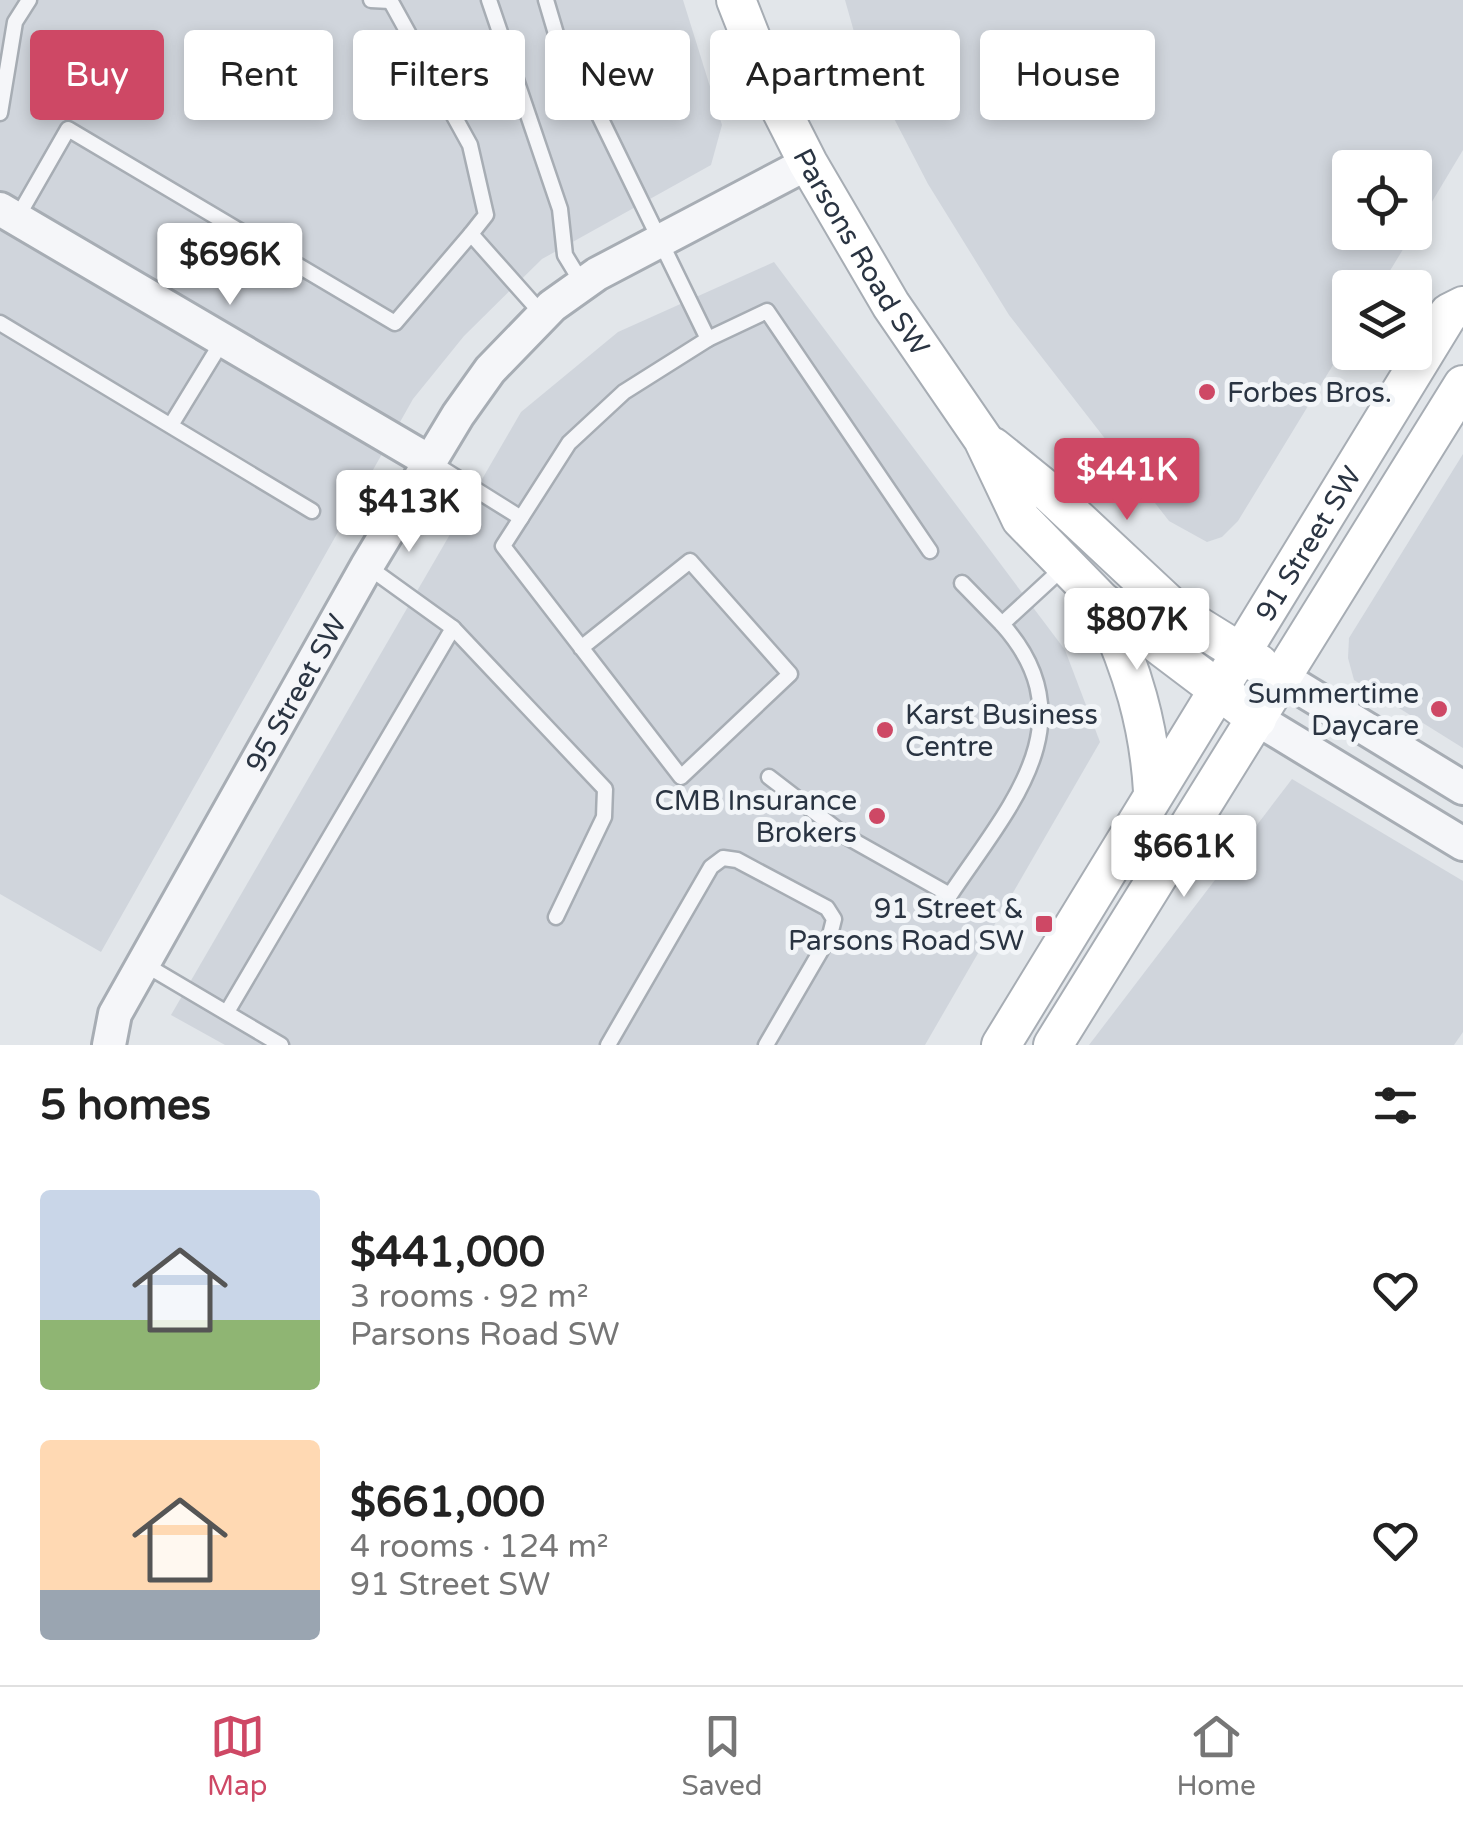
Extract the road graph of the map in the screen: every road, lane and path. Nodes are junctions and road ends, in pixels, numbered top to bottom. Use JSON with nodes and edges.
{"nodes":[{"id":1,"x":29,"y":0,"type":"edge"},
{"id":2,"x":371,"y":0,"type":"edge"},
{"id":3,"x":489,"y":0,"type":"edge"},
{"id":4,"x":546,"y":0,"type":"edge"},
{"id":5,"x":736,"y":0,"type":"edge"},
{"id":6,"x":390,"y":1,"type":"edge"},
{"id":7,"x":0,"y":114,"type":"edge"},
{"id":8,"x":808,"y":163,"type":"junction"},
{"id":9,"x":8,"y":214,"type":"edge"},
{"id":10,"x":471,"y":234,"type":"junction"},
{"id":11,"x":660,"y":241,"type":"junction"},
{"id":12,"x":583,"y":284,"type":"junction"},
{"id":13,"x":1463,"y":306,"type":"edge"},
{"id":14,"x":543,"y":315,"type":"junction"},
{"id":15,"x":0,"y":323,"type":"edge"},
{"id":16,"x":708,"y":339,"type":"junction"},
{"id":17,"x":223,"y":340,"type":"junction"},
{"id":18,"x":1463,"y":384,"type":"edge"},
{"id":19,"x":171,"y":425,"type":"junction"},
{"id":20,"x":983,"y":439,"type":"junction"},
{"id":21,"x":429,"y":461,"type":"junction"},
{"id":22,"x":312,"y":511,"type":"dead end"},
{"id":23,"x":521,"y":518,"type":"junction"},
{"id":24,"x":930,"y":550,"type":"dead end"},
{"id":25,"x":366,"y":566,"type":"junction"},
{"id":26,"x":1066,"y":566,"type":"junction"},
{"id":27,"x":962,"y":582,"type":"dead end"},
{"id":28,"x":1100,"y":601,"type":"junction"},
{"id":29,"x":1002,"y":624,"type":"junction"},
{"id":30,"x":453,"y":628,"type":"junction"},
{"id":31,"x":581,"y":648,"type":"junction"},
{"id":32,"x":1239,"y":653,"type":"junction"},
{"id":33,"x":1283,"y":678,"type":"junction"},
{"id":34,"x":1214,"y":691,"type":"junction"},
{"id":35,"x":1257,"y":719,"type":"junction"},
{"id":36,"x":770,"y":777,"type":"dead end"},
{"id":37,"x":1463,"y":788,"type":"edge"},
{"id":38,"x":1153,"y":791,"type":"junction"},
{"id":39,"x":1463,"y":844,"type":"edge"},
{"id":40,"x":556,"y":917,"type":"dead end"},
{"id":41,"x":143,"y":963,"type":"junction"},
{"id":42,"x":227,"y":1012,"type":"junction"},
{"id":43,"x":109,"y":1045,"type":"edge"},
{"id":44,"x":281,"y":1045,"type":"edge"},
{"id":45,"x":608,"y":1045,"type":"edge"},
{"id":46,"x":766,"y":1045,"type":"edge"},
{"id":47,"x":1001,"y":1045,"type":"edge"},
{"id":48,"x":1052,"y":1045,"type":"edge"}],
"edges":[{"from":1,"to":7,"type":"lane"},
{"from":2,"to":6,"type":"lane"},
{"from":3,"to":12,"type":"lane"},
{"from":4,"to":11,"type":"lane"},
{"from":5,"to":8,"type":"main road","name":"Parsons Road SW"},
{"from":6,"to":10,"type":"lane"},
{"from":8,"to":11,"type":"street","name":"95 Street SW"},
{"from":8,"to":20,"type":"main road","name":"Parsons Road SW"},
{"from":9,"to":10,"type":"lane"},
{"from":9,"to":17,"type":"street"},
{"from":10,"to":14,"type":"lane"},
{"from":11,"to":12,"type":"street","name":"95 Street SW"},
{"from":11,"to":16,"type":"lane"},
{"from":12,"to":14,"type":"street","name":"95 Street SW"},
{"from":13,"to":32,"type":"main road","name":"91 Street SW"},
{"from":14,"to":21,"type":"street","name":"95 Street SW"},
{"from":15,"to":19,"type":"lane"},
{"from":16,"to":23,"type":"lane"},
{"from":16,"to":24,"type":"lane"},
{"from":17,"to":19,"type":"lane"},
{"from":17,"to":21,"type":"street"},
{"from":18,"to":33,"type":"main road","name":"91 Street SW"},
{"from":19,"to":22,"type":"lane"},
{"from":20,"to":26,"type":"main road","name":"Parsons Road SW"},
{"from":20,"to":32,"type":"main road","name":"Parsons Road SW"},
{"from":21,"to":23,"type":"lane"},
{"from":21,"to":25,"type":"street","name":"95 Street SW"},
{"from":23,"to":31,"type":"lane"},
{"from":25,"to":30,"type":"lane"},
{"from":25,"to":41,"type":"street","name":"95 Street SW"},
{"from":26,"to":28,"type":"main road","name":"Parsons Road SW"},
{"from":26,"to":29,"type":"lane"},
{"from":27,"to":29,"type":"lane"},
{"from":28,"to":34,"type":"main road","name":"Parsons Road SW"},
{"from":28,"to":38,"type":"main road"},
{"from":29,"to":36,"type":"lane"},
{"from":30,"to":40,"type":"lane"},
{"from":30,"to":42,"type":"lane"},
{"from":31,"to":31,"type":"lane"},
{"from":32,"to":33,"type":"main road","name":"Parsons Road SW"},
{"from":32,"to":34,"type":"main road","name":"91 Street SW"},
{"from":33,"to":35,"type":"main road","name":"91 Street SW"},
{"from":33,"to":37,"type":"street"},
{"from":34,"to":35,"type":"main road","name":"Parsons Road SW"},
{"from":34,"to":38,"type":"main road","name":"91 Street SW"},
{"from":35,"to":39,"type":"street"},
{"from":35,"to":48,"type":"main road","name":"91 Street SW"},
{"from":38,"to":47,"type":"main road","name":"91 Street SW"},
{"from":41,"to":42,"type":"lane"},
{"from":41,"to":43,"type":"street","name":"95 Street SW"},
{"from":42,"to":44,"type":"lane"},
{"from":45,"to":46,"type":"lane"}]}
